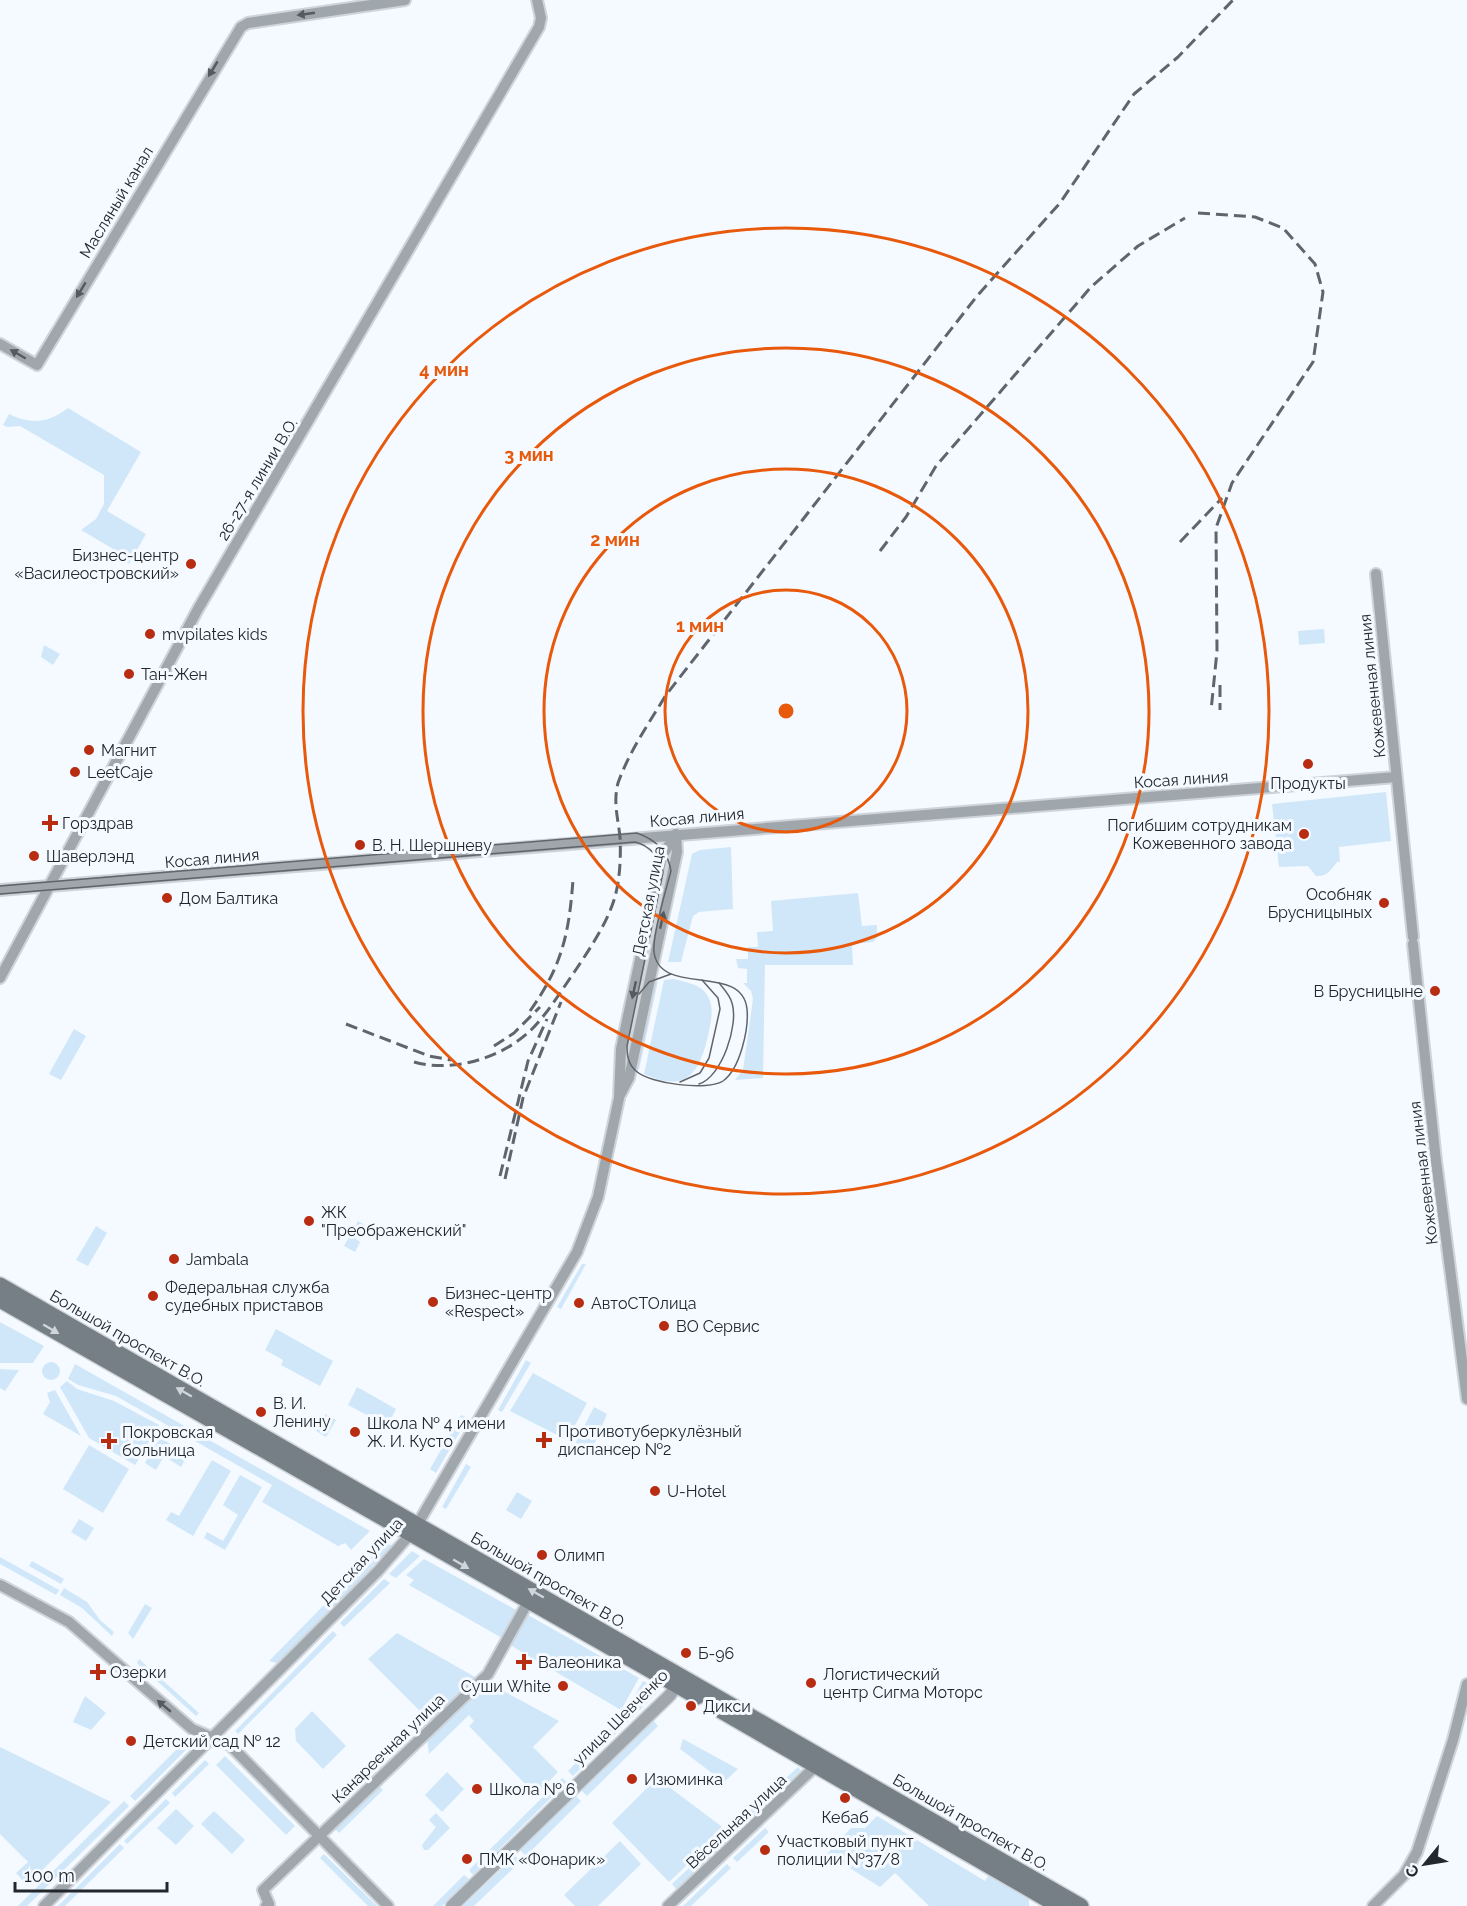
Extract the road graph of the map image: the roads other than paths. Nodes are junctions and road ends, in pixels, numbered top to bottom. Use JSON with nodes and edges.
{"nodes":[{"id":1,"x":405,"y":0,"type":"edge"},
{"id":2,"x":537,"y":0,"type":"edge"},
{"id":3,"x":0,"y":344,"type":"edge"},
{"id":4,"x":1376,"y":574,"type":"dead end"},
{"id":5,"x":1396,"y":777,"type":"junction"},
{"id":6,"x":676,"y":834,"type":"junction"},
{"id":7,"x":48,"y":886,"type":"junction"},
{"id":8,"x":0,"y":890,"type":"edge"},
{"id":9,"x":0,"y":978,"type":"edge"},
{"id":10,"x":0,"y":1285,"type":"edge"},
{"id":11,"x":0,"y":1300,"type":"edge"},
{"id":12,"x":1467,"y":1399,"type":"edge"},
{"id":13,"x":414,"y":1529,"type":"junction"},
{"id":14,"x":0,"y":1585,"type":"edge"},
{"id":15,"x":528,"y":1602,"type":"junction"},
{"id":16,"x":680,"y":1681,"type":"junction"},
{"id":17,"x":1467,"y":1684,"type":"edge"},
{"id":18,"x":212,"y":1737,"type":"junction"},
{"id":19,"x":820,"y":1762,"type":"junction"},
{"id":20,"x":319,"y":1836,"type":"junction"},
{"id":21,"x":1056,"y":1903,"type":"edge"},
{"id":22,"x":44,"y":1906,"type":"edge"},
{"id":23,"x":266,"y":1906,"type":"edge"},
{"id":24,"x":388,"y":1906,"type":"edge"},
{"id":25,"x":452,"y":1906,"type":"edge"},
{"id":26,"x":668,"y":1906,"type":"edge"},
{"id":27,"x":1081,"y":1906,"type":"edge"},
{"id":28,"x":1373,"y":1906,"type":"edge"}],
"edges":[{"from":1,"to":3,"type":"street","name":"Масляный канал","one_way":true},
{"from":2,"to":7,"type":"street","name":"26-27-я линии В.О."},
{"from":4,"to":5,"type":"street","name":"Кожевенная линия"},
{"from":5,"to":6,"type":"street","name":"Косая линия"},
{"from":5,"to":12,"type":"street","name":"Кожевенная линия"},
{"from":6,"to":7,"type":"street","name":"Косая линия"},
{"from":6,"to":13,"type":"street","name":"Детская улица"},
{"from":7,"to":8,"type":"street","name":"Косая линия"},
{"from":7,"to":9,"type":"street","name":"26-27-я линии В.О."},
{"from":13,"to":10,"type":"main road","name":"Большой проспект В.О.","one_way":true},
{"from":11,"to":13,"type":"main road","name":"Большой проспект В.О.","one_way":true},
{"from":13,"to":15,"type":"main road","name":"Большой проспект В.О.","one_way":true},
{"from":16,"to":13,"type":"main road","name":"Большой проспект В.О.","one_way":true},
{"from":13,"to":18,"type":"street","name":"Детская улица"},
{"from":18,"to":14,"type":"street","one_way":true},
{"from":15,"to":16,"type":"main road","name":"Большой проспект В.О."},
{"from":15,"to":20,"type":"street","name":"Канареечная улица"},
{"from":16,"to":19,"type":"main road","name":"Большой проспект В.О."},
{"from":16,"to":25,"type":"street","name":"улица Шевченко"},
{"from":17,"to":28,"type":"street"},
{"from":18,"to":20,"type":"street"},
{"from":18,"to":22,"type":"street","name":"Детская улица"},
{"from":19,"to":21,"type":"main road","name":"Большой проспект В.О."},
{"from":19,"to":26,"type":"street","name":"Вёсельная улица"},
{"from":20,"to":23,"type":"street","name":"Канареечная улица"},
{"from":20,"to":24,"type":"street"},
{"from":21,"to":27,"type":"main road","name":"Большой проспект В.О."}]}
